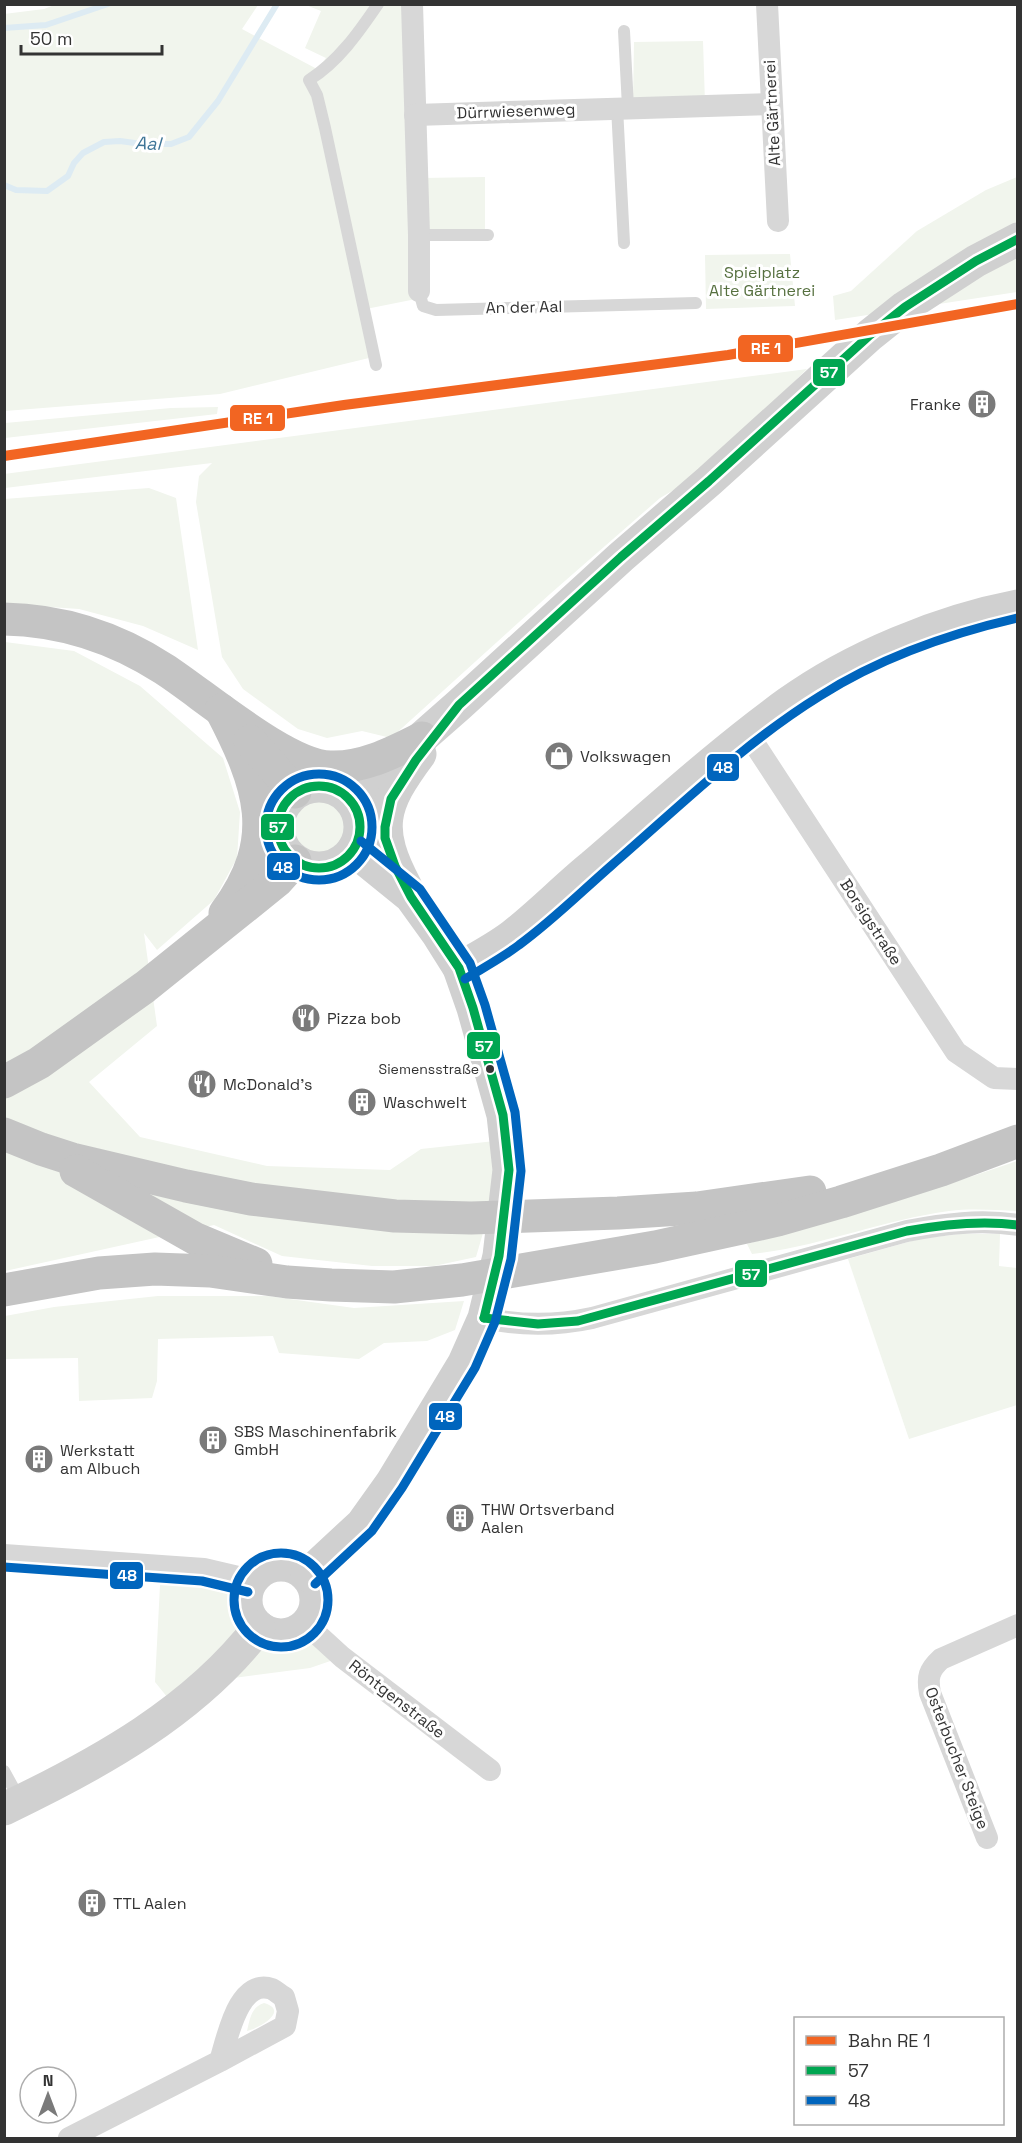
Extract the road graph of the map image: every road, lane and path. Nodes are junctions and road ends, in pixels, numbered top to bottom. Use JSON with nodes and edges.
{"nodes":[{"id":1,"x":378,"y":4,"type":"edge"},
{"id":2,"x":412,"y":4,"type":"edge"},
{"id":3,"x":767,"y":4,"type":"edge"},
{"id":4,"x":624,"y":31,"type":"dead end"},
{"id":5,"x":771,"y":104,"type":"junction"},
{"id":6,"x":622,"y":107,"type":"junction"},
{"id":7,"x":415,"y":115,"type":"junction"},
{"id":8,"x":777,"y":221,"type":"dead end"},
{"id":9,"x":488,"y":235,"type":"dead end"},
{"id":10,"x":419,"y":236,"type":"junction"},
{"id":11,"x":1017,"y":239,"type":"edge"},
{"id":12,"x":624,"y":243,"type":"dead end"},
{"id":13,"x":419,"y":291,"type":"joint"},
{"id":14,"x":696,"y":303,"type":"dead end"},
{"id":15,"x":375,"y":365,"type":"dead end"},
{"id":16,"x":1017,"y":606,"type":"edge"},
{"id":17,"x":4,"y":619,"type":"edge"},
{"id":18,"x":459,"y":705,"type":"junction"},
{"id":19,"x":220,"y":709,"type":"junction"},
{"id":20,"x":748,"y":734,"type":"junction"},
{"id":21,"x":422,"y":738,"type":"junction"},
{"id":22,"x":295,"y":792,"type":"junction"},
{"id":23,"x":351,"y":800,"type":"junction"},
{"id":24,"x":353,"y":850,"type":"junction"},
{"id":25,"x":295,"y":861,"type":"junction"},
{"id":26,"x":411,"y":897,"type":"junction"},
{"id":27,"x":192,"y":951,"type":"junction"},
{"id":28,"x":459,"y":968,"type":"junction"},
{"id":29,"x":1017,"y":1079,"type":"edge"},
{"id":30,"x":4,"y":1082,"type":"edge"},
{"id":31,"x":20,"y":1140,"type":"edge"},
{"id":32,"x":1017,"y":1141,"type":"edge"},
{"id":33,"x":976,"y":1156,"type":"junction"},
{"id":34,"x":1017,"y":1226,"type":"edge"},
{"id":35,"x":331,"y":1285,"type":"junction"},
{"id":36,"x":4,"y":1290,"type":"edge"},
{"id":37,"x":484,"y":1318,"type":"junction"},
{"id":38,"x":4,"y":1555,"type":"edge"},
{"id":39,"x":307,"y":1575,"type":"junction"},
{"id":40,"x":251,"y":1580,"type":"junction"},
{"id":41,"x":306,"y":1624,"type":"junction"},
{"id":42,"x":1017,"y":1625,"type":"edge"},
{"id":43,"x":259,"y":1627,"type":"junction"},
{"id":44,"x":490,"y":1770,"type":"dead end"},
{"id":45,"x":4,"y":1771,"type":"edge"},
{"id":46,"x":13,"y":1805,"type":"edge"},
{"id":47,"x":987,"y":1838,"type":"dead end"},
{"id":48,"x":220,"y":2061,"type":"dead end"},
{"id":49,"x":69,"y":2139,"type":"edge"}],
"edges":[{"from":1,"to":15,"type":"lane"},
{"from":2,"to":7,"type":"street","name":"An der Aal"},
{"from":3,"to":5,"type":"street","name":"Alte Gärtnerei"},
{"from":4,"to":6,"type":"lane"},
{"from":5,"to":6,"type":"street","name":"Dürrwiesenweg"},
{"from":5,"to":8,"type":"street","name":"Alte Gärtnerei"},
{"from":6,"to":7,"type":"street","name":"Dürrwiesenweg"},
{"from":6,"to":12,"type":"lane"},
{"from":7,"to":10,"type":"street","name":"An der Aal"},
{"from":9,"to":10,"type":"lane"},
{"from":10,"to":13,"type":"street","name":"An der Aal"},
{"from":11,"to":18,"type":"street"},
{"from":13,"to":14,"type":"lane","name":"An der Aal"},
{"from":16,"to":20,"type":"street"},
{"from":17,"to":19,"type":"highway"},
{"from":18,"to":21,"type":"street"},
{"from":18,"to":26,"type":"street"},
{"from":19,"to":21,"type":"highway"},
{"from":19,"to":22,"type":"highway"},
{"from":19,"to":27,"type":"highway"},
{"from":20,"to":28,"type":"street"},
{"from":20,"to":29,"type":"street","name":"Borsigstraße"},
{"from":21,"to":23,"type":"street"},
{"from":22,"to":23,"type":"street"},
{"from":22,"to":25,"type":"street"},
{"from":23,"to":24,"type":"street"},
{"from":24,"to":25,"type":"street"},
{"from":24,"to":26,"type":"street"},
{"from":25,"to":27,"type":"highway"},
{"from":26,"to":28,"type":"street"},
{"from":27,"to":30,"type":"highway"},
{"from":28,"to":37,"type":"street"},
{"from":31,"to":33,"type":"highway"},
{"from":31,"to":35,"type":"highway"},
{"from":32,"to":33,"type":"highway"},
{"from":33,"to":35,"type":"highway"},
{"from":34,"to":37,"type":"street"},
{"from":35,"to":36,"type":"highway"},
{"from":37,"to":39,"type":"street"},
{"from":38,"to":40,"type":"street"},
{"from":39,"to":40,"type":"street"},
{"from":39,"to":41,"type":"street"},
{"from":40,"to":43,"type":"street"},
{"from":41,"to":43,"type":"street"},
{"from":41,"to":44,"type":"street","name":"Röntgenstraße"},
{"from":42,"to":47,"type":"street","name":"Osterbucher Steige"},
{"from":43,"to":46,"type":"street"},
{"from":45,"to":46,"type":"lane"},
{"from":48,"to":49,"type":"street"}]}
